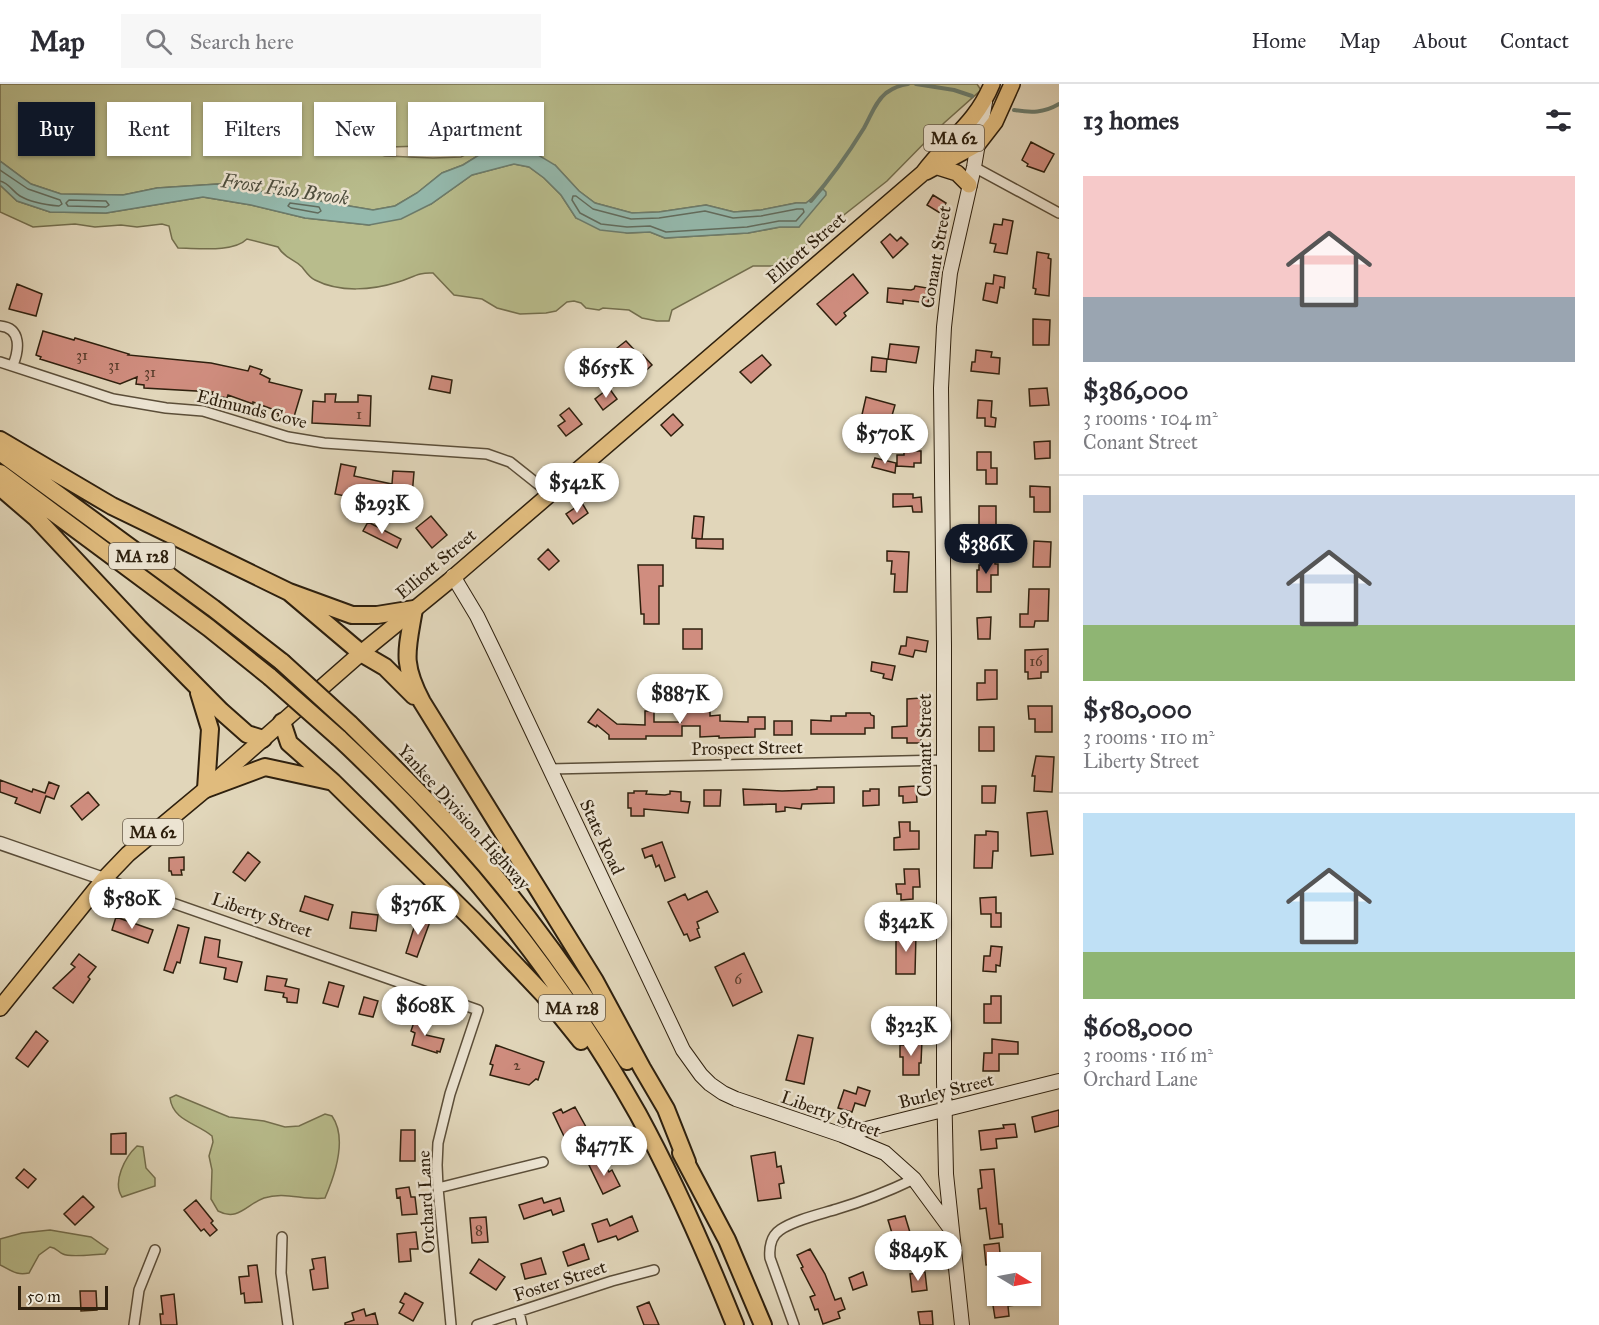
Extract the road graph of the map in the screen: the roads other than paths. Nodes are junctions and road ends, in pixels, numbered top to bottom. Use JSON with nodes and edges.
{"nodes":[{"id":1,"x":992,"y":84,"type":"edge"},
{"id":2,"x":1012,"y":84,"type":"edge"},
{"id":3,"x":985,"y":102,"type":"junction"},
{"id":4,"x":995,"y":122,"type":"junction"},
{"id":5,"x":978,"y":144,"type":"junction"},
{"id":6,"x":938,"y":167,"type":"junction"},
{"id":7,"x":974,"y":168,"type":"junction"},
{"id":8,"x":923,"y":173,"type":"junction"},
{"id":9,"x":969,"y":185,"type":"junction"},
{"id":10,"x":1059,"y":213,"type":"edge"},
{"id":11,"x":0,"y":326,"type":"edge"},
{"id":12,"x":0,"y":362,"type":"edge"},
{"id":13,"x":14,"y":365,"type":"junction"},
{"id":14,"x":0,"y":440,"type":"edge"},
{"id":15,"x":0,"y":452,"type":"edge"},
{"id":16,"x":0,"y":473,"type":"edge"},
{"id":17,"x":0,"y":488,"type":"edge"},
{"id":18,"x":549,"y":493,"type":"junction"},
{"id":19,"x":453,"y":576,"type":"junction"},
{"id":20,"x":289,"y":592,"type":"junction"},
{"id":21,"x":414,"y":609,"type":"junction"},
{"id":22,"x":362,"y":653,"type":"junction"},
{"id":23,"x":197,"y":688,"type":"junction"},
{"id":24,"x":422,"y":702,"type":"junction"},
{"id":25,"x":282,"y":722,"type":"junction"},
{"id":26,"x":263,"y":739,"type":"junction"},
{"id":27,"x":945,"y":759,"type":"junction"},
{"id":28,"x":550,"y":769,"type":"junction"},
{"id":29,"x":333,"y":782,"type":"junction"},
{"id":30,"x":206,"y":789,"type":"junction"},
{"id":31,"x":0,"y":843,"type":"edge"},
{"id":32,"x":104,"y":879,"type":"junction"},
{"id":33,"x":0,"y":1008,"type":"edge"},
{"id":34,"x":478,"y":1010,"type":"joint"},
{"id":35,"x":1059,"y":1081,"type":"edge"},
{"id":36,"x":736,"y":1099,"type":"joint"},
{"id":37,"x":946,"y":1110,"type":"junction"},
{"id":38,"x":842,"y":1135,"type":"junction"},
{"id":39,"x":543,"y":1161,"type":"dead end"},
{"id":40,"x":687,"y":1162,"type":"junction"},
{"id":41,"x":914,"y":1179,"type":"junction"},
{"id":42,"x":438,"y":1188,"type":"junction"},
{"id":43,"x":678,"y":1194,"type":"junction"},
{"id":44,"x":951,"y":1229,"type":"junction"},
{"id":45,"x":282,"y":1237,"type":"dead end"},
{"id":46,"x":155,"y":1250,"type":"dead end"},
{"id":47,"x":654,"y":1270,"type":"dead end"},
{"id":48,"x":519,"y":1312,"type":"junction"},
{"id":49,"x":134,"y":1325,"type":"edge"},
{"id":50,"x":288,"y":1325,"type":"edge"},
{"id":51,"x":451,"y":1325,"type":"edge"},
{"id":52,"x":477,"y":1325,"type":"edge"},
{"id":53,"x":522,"y":1325,"type":"edge"},
{"id":54,"x":735,"y":1325,"type":"edge"},
{"id":55,"x":763,"y":1325,"type":"edge"},
{"id":56,"x":794,"y":1325,"type":"edge"},
{"id":57,"x":962,"y":1325,"type":"edge"}],
"edges":[{"from":1,"to":3,"type":"main road","name":"Conant Street"},
{"from":2,"to":4,"type":"main road","name":"Conant Street"},
{"from":3,"to":5,"type":"main road","name":"Conant Street"},
{"from":3,"to":8,"type":"main road","name":"Elliott Street","number":"MA 62"},
{"from":4,"to":5,"type":"main road","name":"Elliott Street","number":"MA 62"},
{"from":4,"to":7,"type":"main road","name":"Conant Street"},
{"from":5,"to":6,"type":"main road","name":"Elliott Street","number":"MA 62"},
{"from":5,"to":7,"type":"main road","name":"Conant Street"},
{"from":6,"to":8,"type":"main road","name":"Elliott Street","number":"MA 62"},
{"from":6,"to":9,"type":"main road"},
{"from":7,"to":9,"type":"main road","name":"Conant Street"},
{"from":7,"to":10,"type":"street"},
{"from":8,"to":18,"type":"main road","name":"Elliott Street","number":"MA 62"},
{"from":9,"to":27,"type":"main road","name":"Conant Street"},
{"from":11,"to":13,"type":"street"},
{"from":12,"to":13,"type":"street","name":"Edmunds Cove"},
{"from":13,"to":18,"type":"street","name":"Edmunds Cove"},
{"from":14,"to":20,"type":"highway"},
{"from":15,"to":40,"type":"highway","name":"Yankee Division Highway","number":"MA 128","bridge":true},
{"from":16,"to":43,"type":"highway","name":"Yankee Division Highway","number":"MA 128","bridge":true},
{"from":17,"to":23,"type":"highway"},
{"from":18,"to":19,"type":"main road","name":"Elliott Street","number":"MA 62"},
{"from":19,"to":21,"type":"main road","name":"Elliott Street","number":"MA 62"},
{"from":19,"to":28,"type":"main road","name":"State Road"},
{"from":20,"to":21,"type":"highway"},
{"from":20,"to":22,"type":"highway"},
{"from":21,"to":22,"type":"main road","name":"Elliott Street","number":"MA 62"},
{"from":21,"to":24,"type":"highway"},
{"from":22,"to":24,"type":"highway"},
{"from":22,"to":25,"type":"main road","name":"Elliott Street","number":"MA 62"},
{"from":23,"to":26,"type":"highway"},
{"from":23,"to":30,"type":"highway"},
{"from":24,"to":40,"type":"highway"},
{"from":25,"to":26,"type":"main road","name":"Elliott Street","number":"MA 62"},
{"from":25,"to":29,"type":"highway"},
{"from":26,"to":30,"type":"main road","name":"Elliott Street","number":"MA 62"},
{"from":27,"to":28,"type":"street","name":"Prospect Street"},
{"from":27,"to":37,"type":"main road","name":"Conant Street"},
{"from":28,"to":36,"type":"main road","name":"State Road"},
{"from":29,"to":30,"type":"highway"},
{"from":29,"to":43,"type":"highway"},
{"from":30,"to":32,"type":"main road","name":"Elliott Street","number":"MA 62"},
{"from":31,"to":32,"type":"street","name":"Liberty Street"},
{"from":32,"to":33,"type":"main road","name":"Elliott Street","number":"MA 62"},
{"from":32,"to":34,"type":"street","name":"Liberty Street"},
{"from":34,"to":42,"type":"street","name":"Orchard Lane"},
{"from":35,"to":37,"type":"main road","name":"Burley Street"},
{"from":36,"to":38,"type":"main road","name":"Liberty Street"},
{"from":37,"to":38,"type":"main road","name":"Burley Street"},
{"from":37,"to":44,"type":"main road","name":"Conant Street"},
{"from":38,"to":41,"type":"main road","name":"Liberty Street"},
{"from":39,"to":42,"type":"street"},
{"from":40,"to":55,"type":"highway","name":"Yankee Division Highway","number":"MA 128"},
{"from":41,"to":44,"type":"main road","name":"Liberty Street"},
{"from":41,"to":56,"type":"street"},
{"from":42,"to":51,"type":"street","name":"Orchard Lane"},
{"from":43,"to":54,"type":"highway","name":"Yankee Division Highway","number":"MA 128"},
{"from":44,"to":57,"type":"main road","name":"Conant Street"},
{"from":45,"to":50,"type":"street"},
{"from":46,"to":49,"type":"street"},
{"from":47,"to":48,"type":"street","name":"Foster Street"},
{"from":48,"to":52,"type":"street","name":"Foster Street"},
{"from":48,"to":53,"type":"street"}]}
